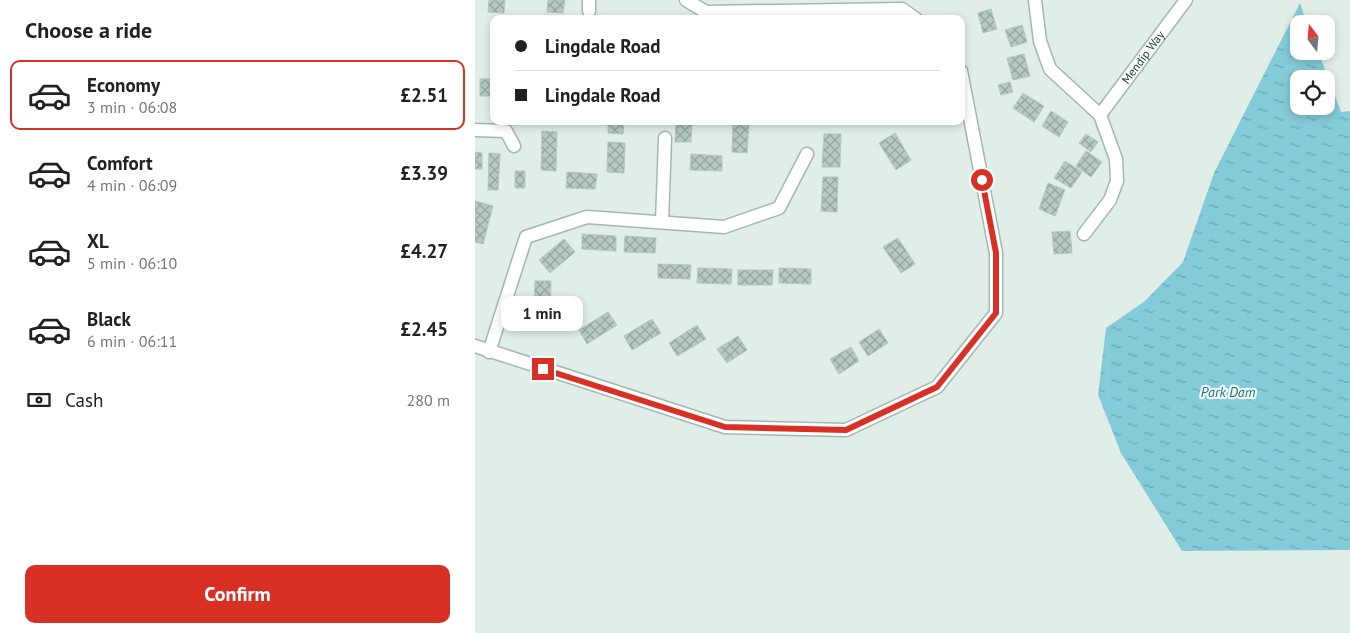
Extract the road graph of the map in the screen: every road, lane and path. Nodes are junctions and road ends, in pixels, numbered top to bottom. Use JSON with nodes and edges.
{"nodes":[{"id":1,"x":686,"y":0,"type":"edge"},
{"id":2,"x":1035,"y":0,"type":"edge"},
{"id":3,"x":1186,"y":0,"type":"edge"},
{"id":4,"x":911,"y":15,"type":"edge"},
{"id":5,"x":965,"y":92,"type":"edge"},
{"id":6,"x":1100,"y":114,"type":"junction"},
{"id":7,"x":475,"y":130,"type":"edge"},
{"id":8,"x":665,"y":138,"type":"dead end"},
{"id":9,"x":514,"y":146,"type":"dead end"},
{"id":10,"x":807,"y":154,"type":"dead end"},
{"id":11,"x":662,"y":222,"type":"junction"},
{"id":12,"x":1084,"y":234,"type":"dead end"},
{"id":13,"x":475,"y":346,"type":"edge"},
{"id":14,"x":489,"y":352,"type":"junction"}],
"edges":[{"from":1,"to":4,"type":"street"},
{"from":2,"to":6,"type":"street"},
{"from":3,"to":6,"type":"street","name":"Mendip Way"},
{"from":5,"to":14,"type":"street"},
{"from":6,"to":12,"type":"street"},
{"from":7,"to":9,"type":"street"},
{"from":8,"to":11,"type":"street"},
{"from":10,"to":11,"type":"street"},
{"from":11,"to":14,"type":"street"},
{"from":13,"to":14,"type":"street"}]}
